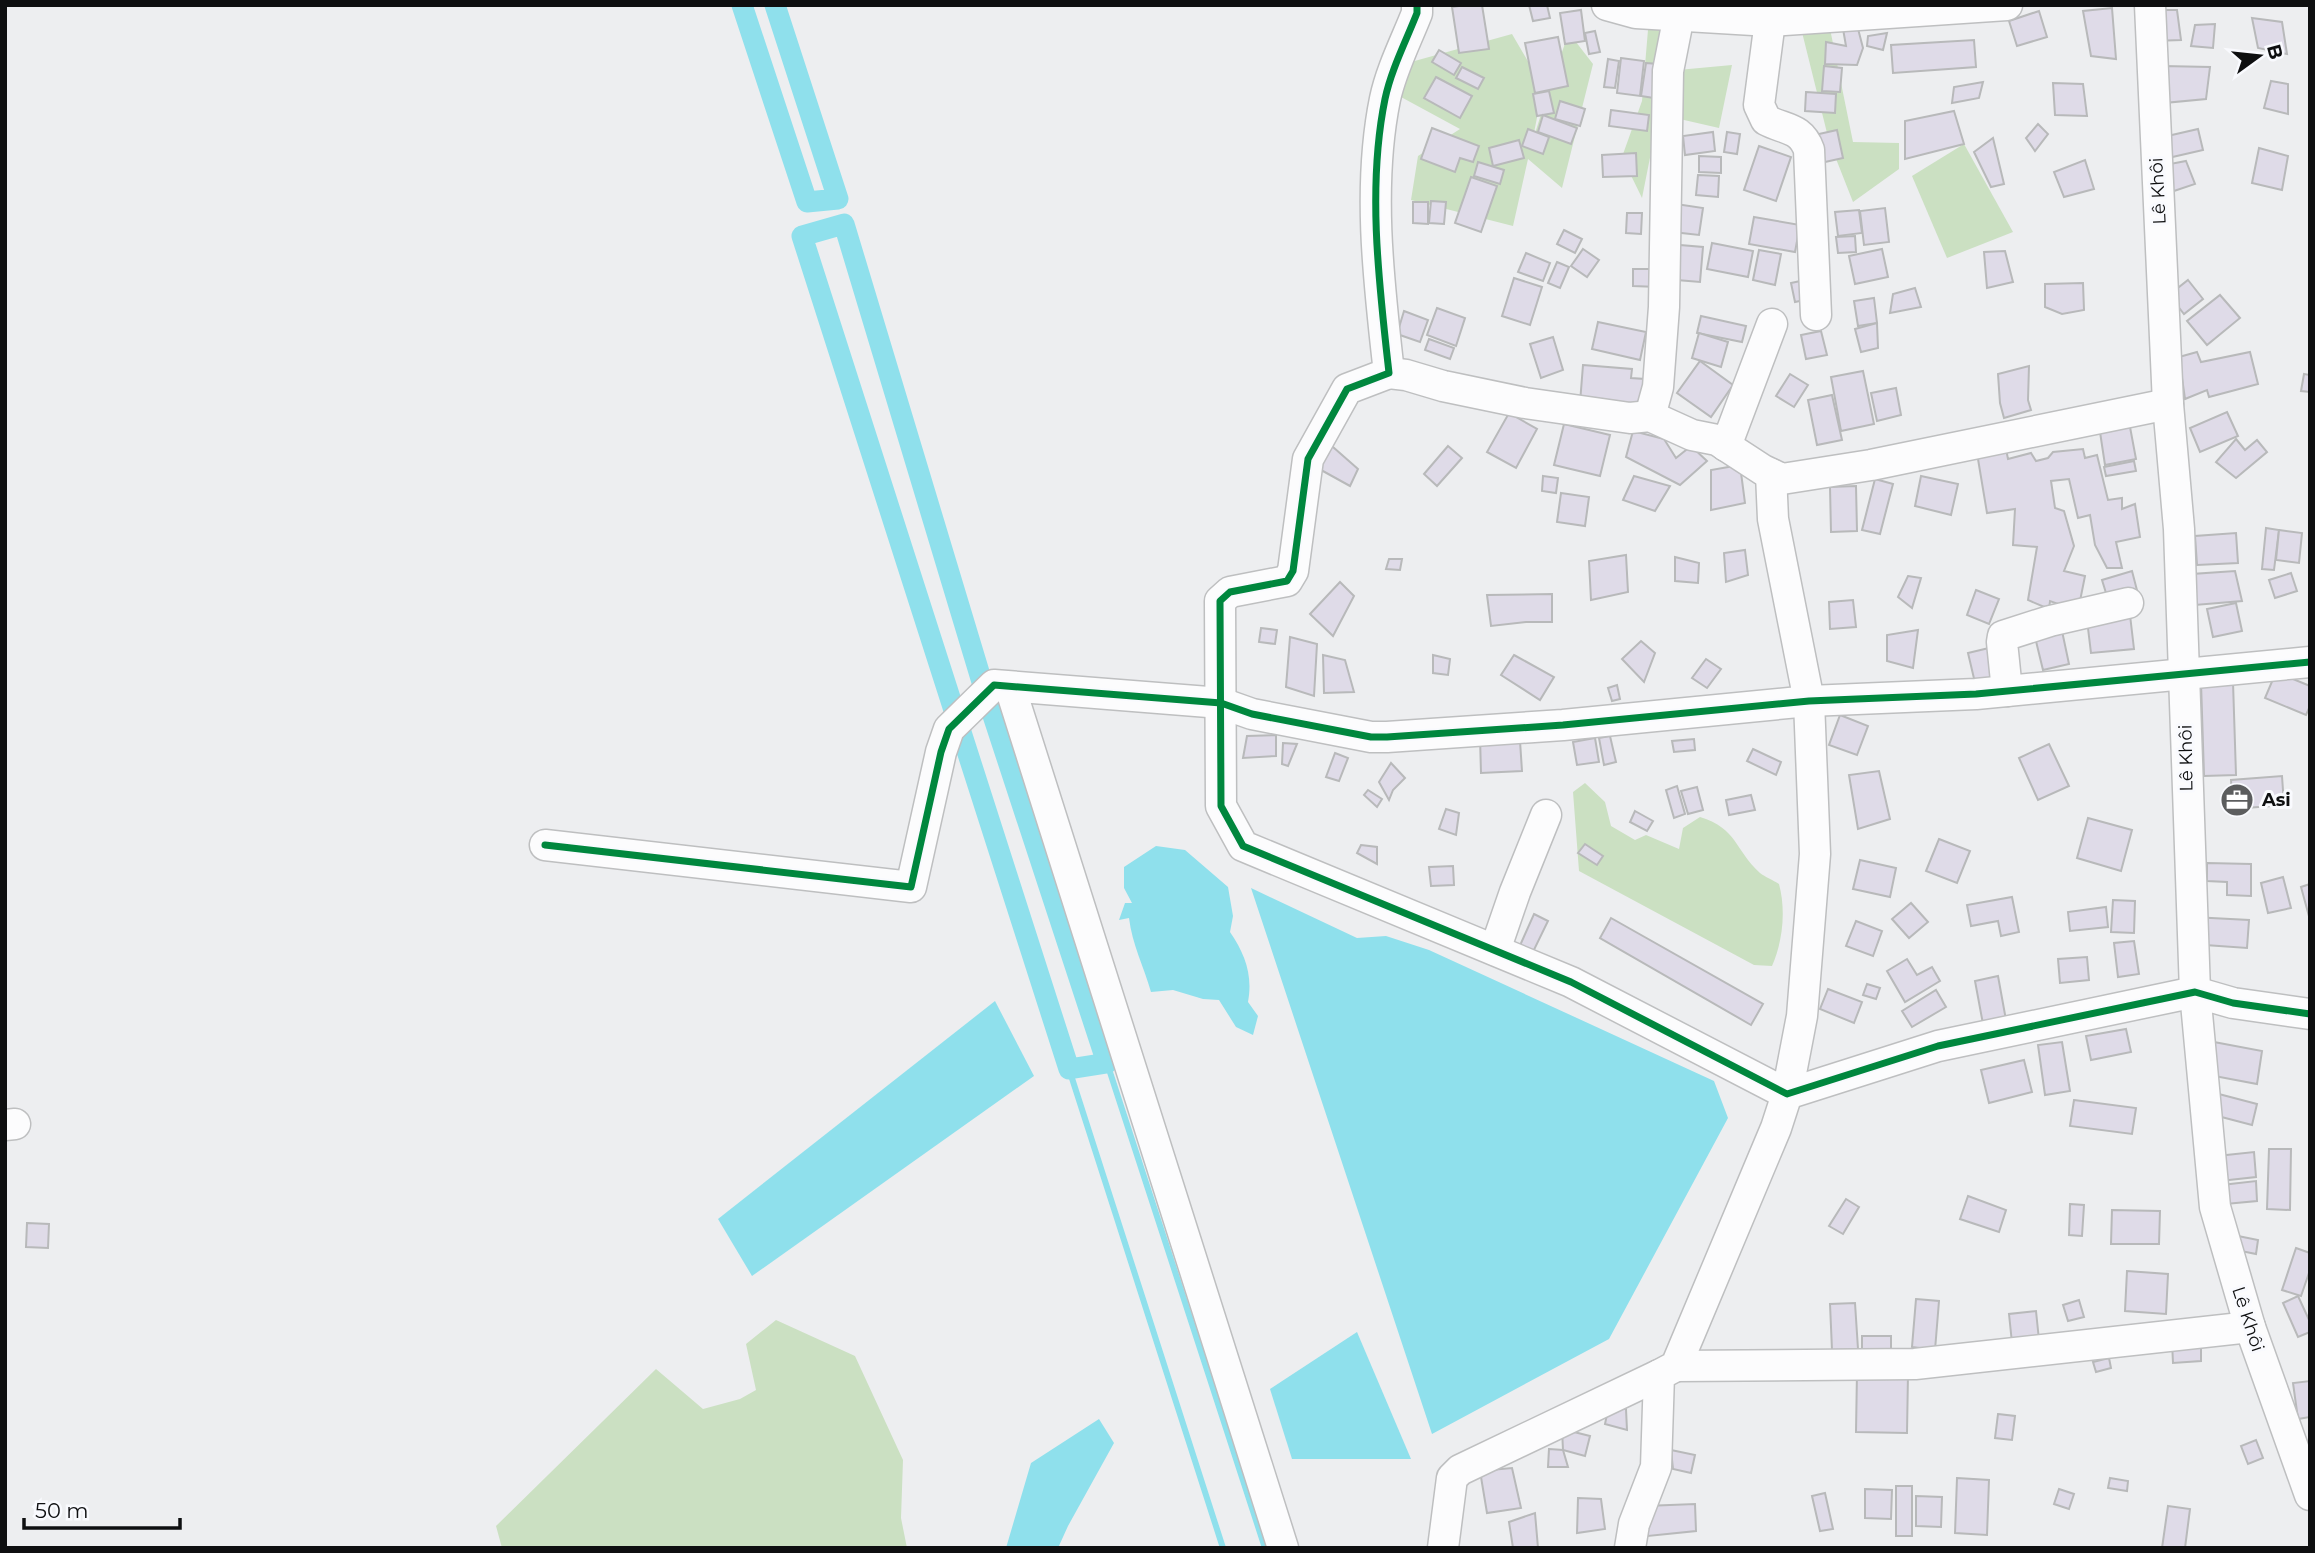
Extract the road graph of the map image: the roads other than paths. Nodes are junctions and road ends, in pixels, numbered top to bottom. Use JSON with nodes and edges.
{"nodes":[{"id":1,"x":1418,"y":5,"type":"edge"},
{"id":2,"x":1607,"y":5,"type":"edge"},
{"id":3,"x":2007,"y":5,"type":"edge"},
{"id":4,"x":2150,"y":5,"type":"edge"},
{"id":5,"x":1680,"y":11,"type":"edge"},
{"id":6,"x":1773,"y":13,"type":"edge"},
{"id":7,"x":1816,"y":315,"type":"dead end"},
{"id":8,"x":1772,"y":324,"type":"dead end"},
{"id":9,"x":1389,"y":373,"type":"junction"},
{"id":10,"x":2168,"y":404,"type":"junction"},
{"id":11,"x":1650,"y":416,"type":"junction"},
{"id":12,"x":1726,"y":446,"type":"junction"},
{"id":13,"x":1771,"y":474,"type":"junction"},
{"id":14,"x":2128,"y":603,"type":"dead end"},
{"id":15,"x":2310,"y":662,"type":"edge"},
{"id":16,"x":2184,"y":675,"type":"junction"},
{"id":17,"x":1002,"y":686,"type":"junction"},
{"id":18,"x":2007,"y":691,"type":"junction"},
{"id":19,"x":1809,"y":701,"type":"junction"},
{"id":20,"x":1221,"y":703,"type":"junction"},
{"id":21,"x":1546,"y":815,"type":"dead end"},
{"id":22,"x":545,"y":845,"type":"dead end"},
{"id":23,"x":1495,"y":950,"type":"junction"},
{"id":24,"x":2195,"y":992,"type":"junction"},
{"id":25,"x":2310,"y":1014,"type":"edge"},
{"id":26,"x":1787,"y":1094,"type":"junction"},
{"id":27,"x":2250,"y":1327,"type":"junction"},
{"id":28,"x":1667,"y":1370,"type":"junction"},
{"id":29,"x":2307,"y":1480,"type":"edge"},
{"id":30,"x":1283,"y":1548,"type":"edge"},
{"id":31,"x":1444,"y":1548,"type":"edge"},
{"id":32,"x":1630,"y":1548,"type":"edge"}],
"edges":[{"from":1,"to":9,"type":"street"},
{"from":2,"to":5,"type":"street"},
{"from":3,"to":6,"type":"street"},
{"from":4,"to":10,"type":"street","name":"Lê Khôi"},
{"from":5,"to":6,"type":"street"},
{"from":5,"to":11,"type":"street"},
{"from":6,"to":7,"type":"street"},
{"from":8,"to":12,"type":"street"},
{"from":9,"to":11,"type":"street"},
{"from":9,"to":20,"type":"street"},
{"from":10,"to":13,"type":"street"},
{"from":10,"to":16,"type":"street","name":"Lê Khôi"},
{"from":11,"to":12,"type":"street"},
{"from":12,"to":13,"type":"street"},
{"from":13,"to":19,"type":"street"},
{"from":14,"to":18,"type":"street"},
{"from":15,"to":16,"type":"street"},
{"from":16,"to":18,"type":"street"},
{"from":16,"to":24,"type":"street","name":"Lê Khôi"},
{"from":17,"to":20,"type":"street"},
{"from":17,"to":22,"type":"street"},
{"from":17,"to":30,"type":"street"},
{"from":18,"to":19,"type":"street"},
{"from":19,"to":20,"type":"street"},
{"from":19,"to":26,"type":"street"},
{"from":20,"to":23,"type":"street"},
{"from":21,"to":23,"type":"street"},
{"from":23,"to":26,"type":"street"},
{"from":24,"to":25,"type":"street"},
{"from":24,"to":26,"type":"street"},
{"from":24,"to":27,"type":"street","name":"Lê Khôi"},
{"from":26,"to":28,"type":"street"},
{"from":27,"to":28,"type":"street"},
{"from":27,"to":29,"type":"street","name":"Lê Khôi"},
{"from":28,"to":31,"type":"street"},
{"from":28,"to":32,"type":"street"}]}
